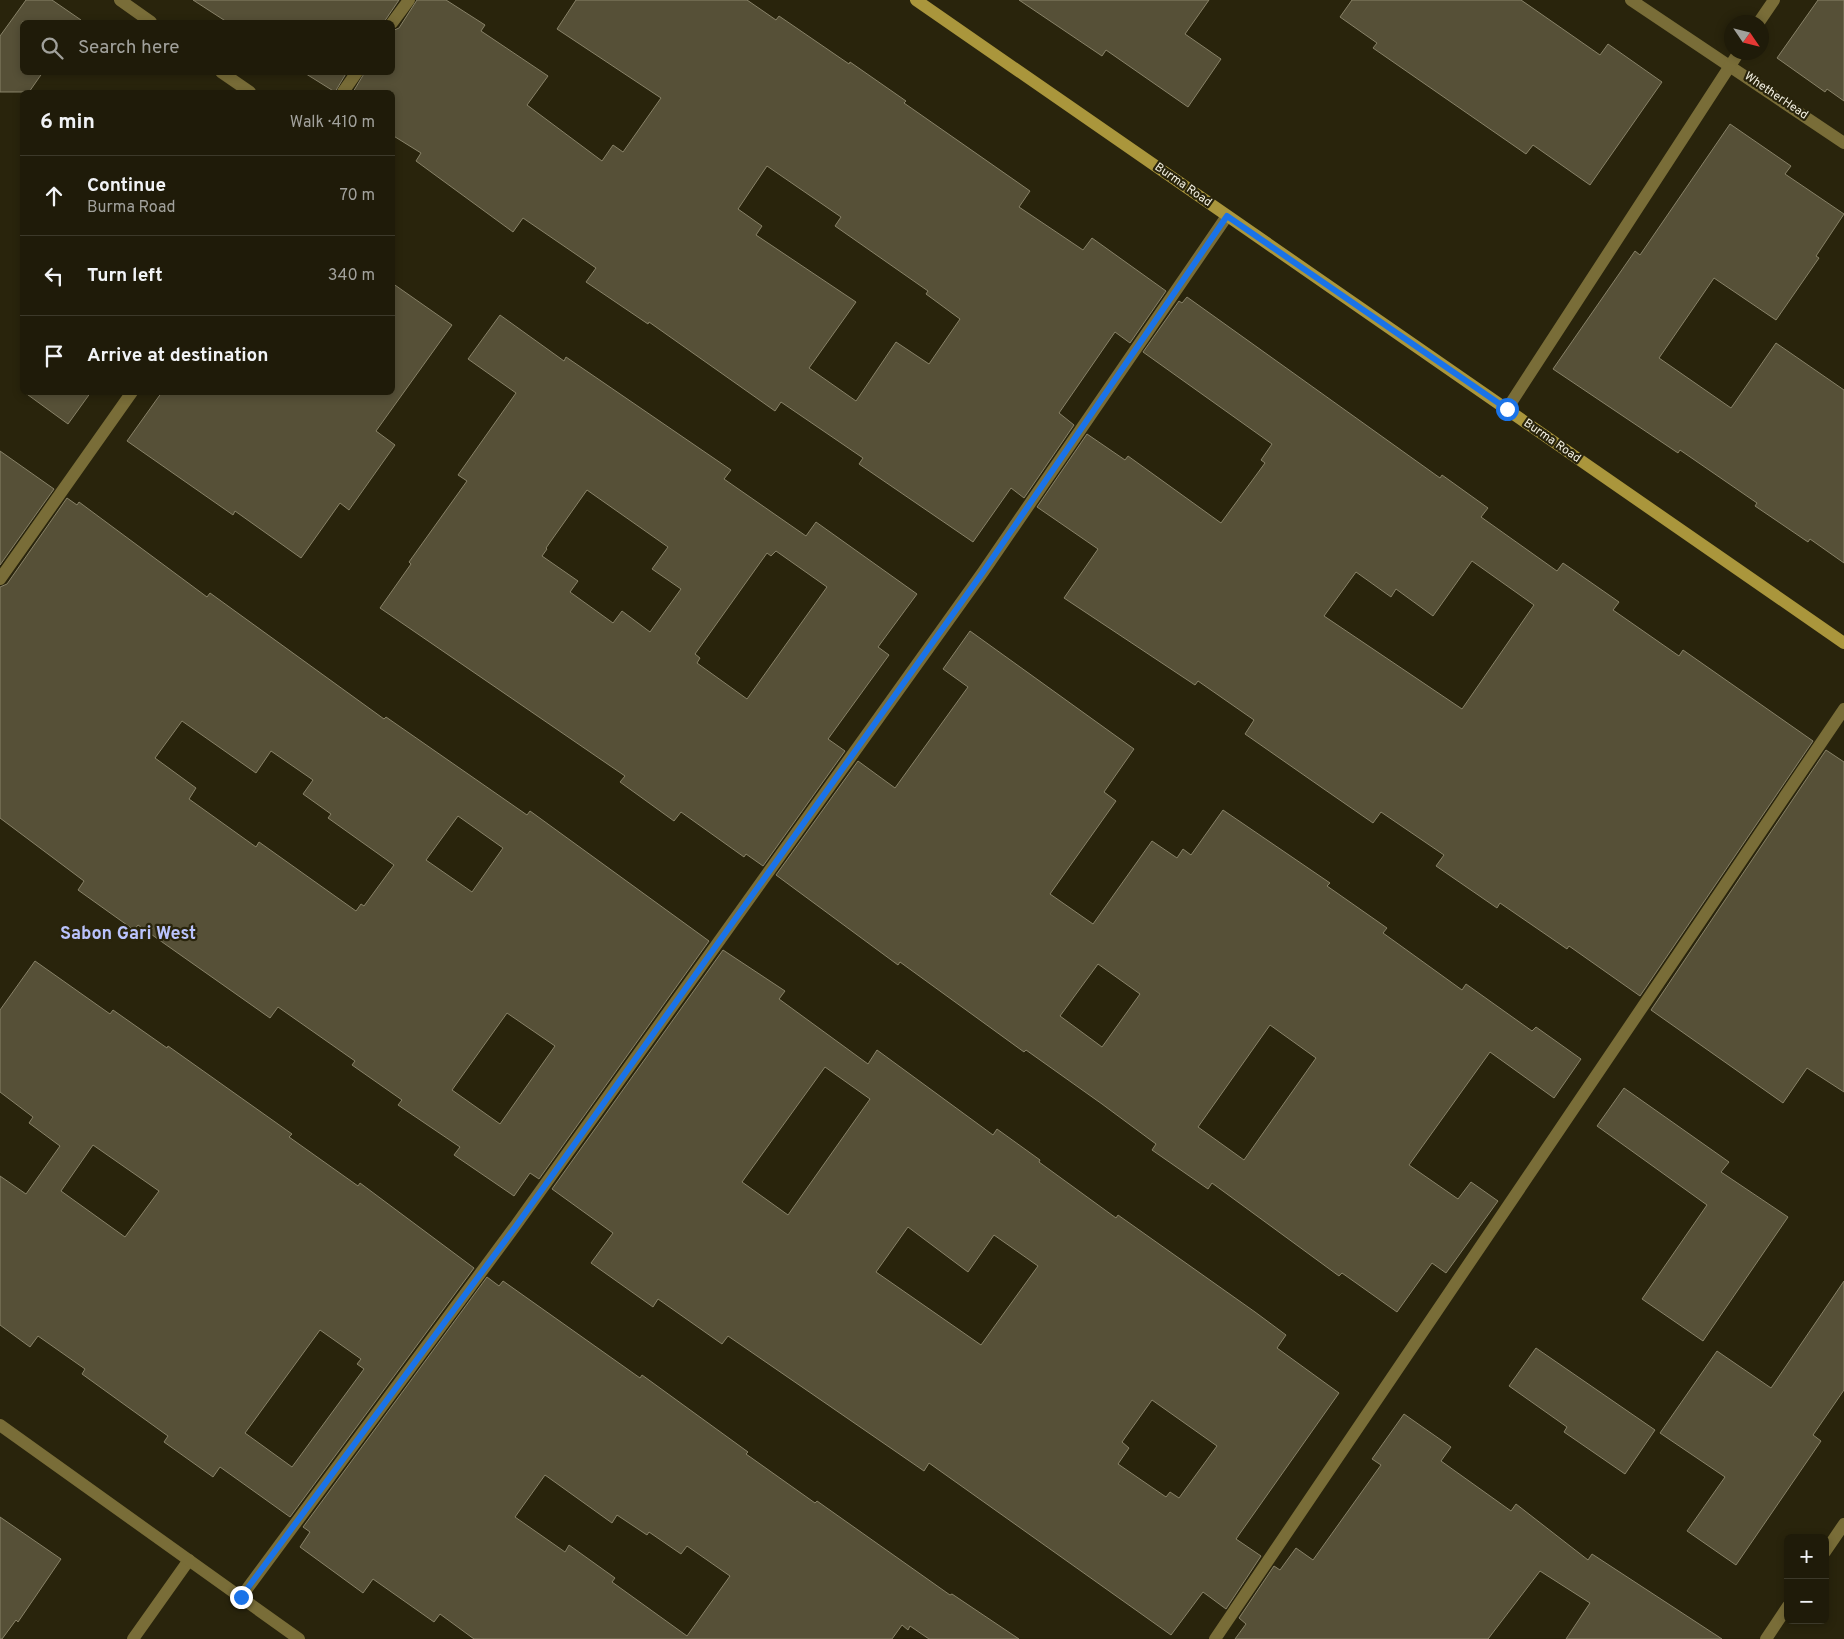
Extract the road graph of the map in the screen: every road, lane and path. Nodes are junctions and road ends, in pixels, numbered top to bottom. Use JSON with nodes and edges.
{"nodes":[{"id":1,"x":120,"y":0,"type":"edge"},
{"id":2,"x":409,"y":0,"type":"edge"},
{"id":3,"x":916,"y":0,"type":"edge"},
{"id":4,"x":1631,"y":0,"type":"edge"},
{"id":5,"x":1774,"y":0,"type":"edge"},
{"id":6,"x":1764,"y":15,"type":"edge"},
{"id":7,"x":148,"y":20,"type":"edge"},
{"id":8,"x":394,"y":20,"type":"edge"},
{"id":9,"x":1734,"y":60,"type":"edge"},
{"id":10,"x":1731,"y":65,"type":"junction"},
{"id":11,"x":226,"y":75,"type":"edge"},
{"id":12,"x":355,"y":75,"type":"edge"},
{"id":13,"x":247,"y":90,"type":"edge"},
{"id":14,"x":344,"y":90,"type":"edge"},
{"id":15,"x":1844,"y":143,"type":"edge"},
{"id":16,"x":1227,"y":216,"type":"junction"},
{"id":17,"x":130,"y":395,"type":"edge"},
{"id":18,"x":1507,"y":409,"type":"junction"},
{"id":19,"x":0,"y":579,"type":"edge"},
{"id":20,"x":1844,"y":643,"type":"edge"},
{"id":21,"x":1844,"y":709,"type":"edge"},
{"id":22,"x":0,"y":1425,"type":"edge"},
{"id":23,"x":1844,"y":1524,"type":"edge"},
{"id":24,"x":1829,"y":1546,"type":"edge"},
{"id":25,"x":188,"y":1560,"type":"junction"},
{"id":26,"x":241,"y":1597,"type":"junction"},
{"id":27,"x":1784,"y":1612,"type":"edge"},
{"id":28,"x":133,"y":1639,"type":"edge"},
{"id":29,"x":299,"y":1639,"type":"edge"},
{"id":30,"x":1215,"y":1639,"type":"edge"},
{"id":31,"x":1766,"y":1639,"type":"edge"}],
"edges":[{"from":1,"to":7,"type":"street"},
{"from":2,"to":8,"type":"street"},
{"from":3,"to":16,"type":"street","name":"Burma Road"},
{"from":4,"to":10,"type":"street","name":"WhetherHead"},
{"from":5,"to":6,"type":"street"},
{"from":9,"to":10,"type":"street"},
{"from":10,"to":15,"type":"street","name":"WhetherHead"},
{"from":10,"to":18,"type":"street"},
{"from":11,"to":13,"type":"street"},
{"from":12,"to":14,"type":"street"},
{"from":16,"to":18,"type":"street","name":"Burma Road"},
{"from":16,"to":26,"type":"street"},
{"from":17,"to":19,"type":"street"},
{"from":18,"to":20,"type":"street","name":"Burma Road"},
{"from":21,"to":30,"type":"street"},
{"from":22,"to":25,"type":"street"},
{"from":23,"to":24,"type":"street"},
{"from":25,"to":26,"type":"street"},
{"from":25,"to":28,"type":"street"},
{"from":26,"to":29,"type":"street"},
{"from":27,"to":31,"type":"street"}]}
